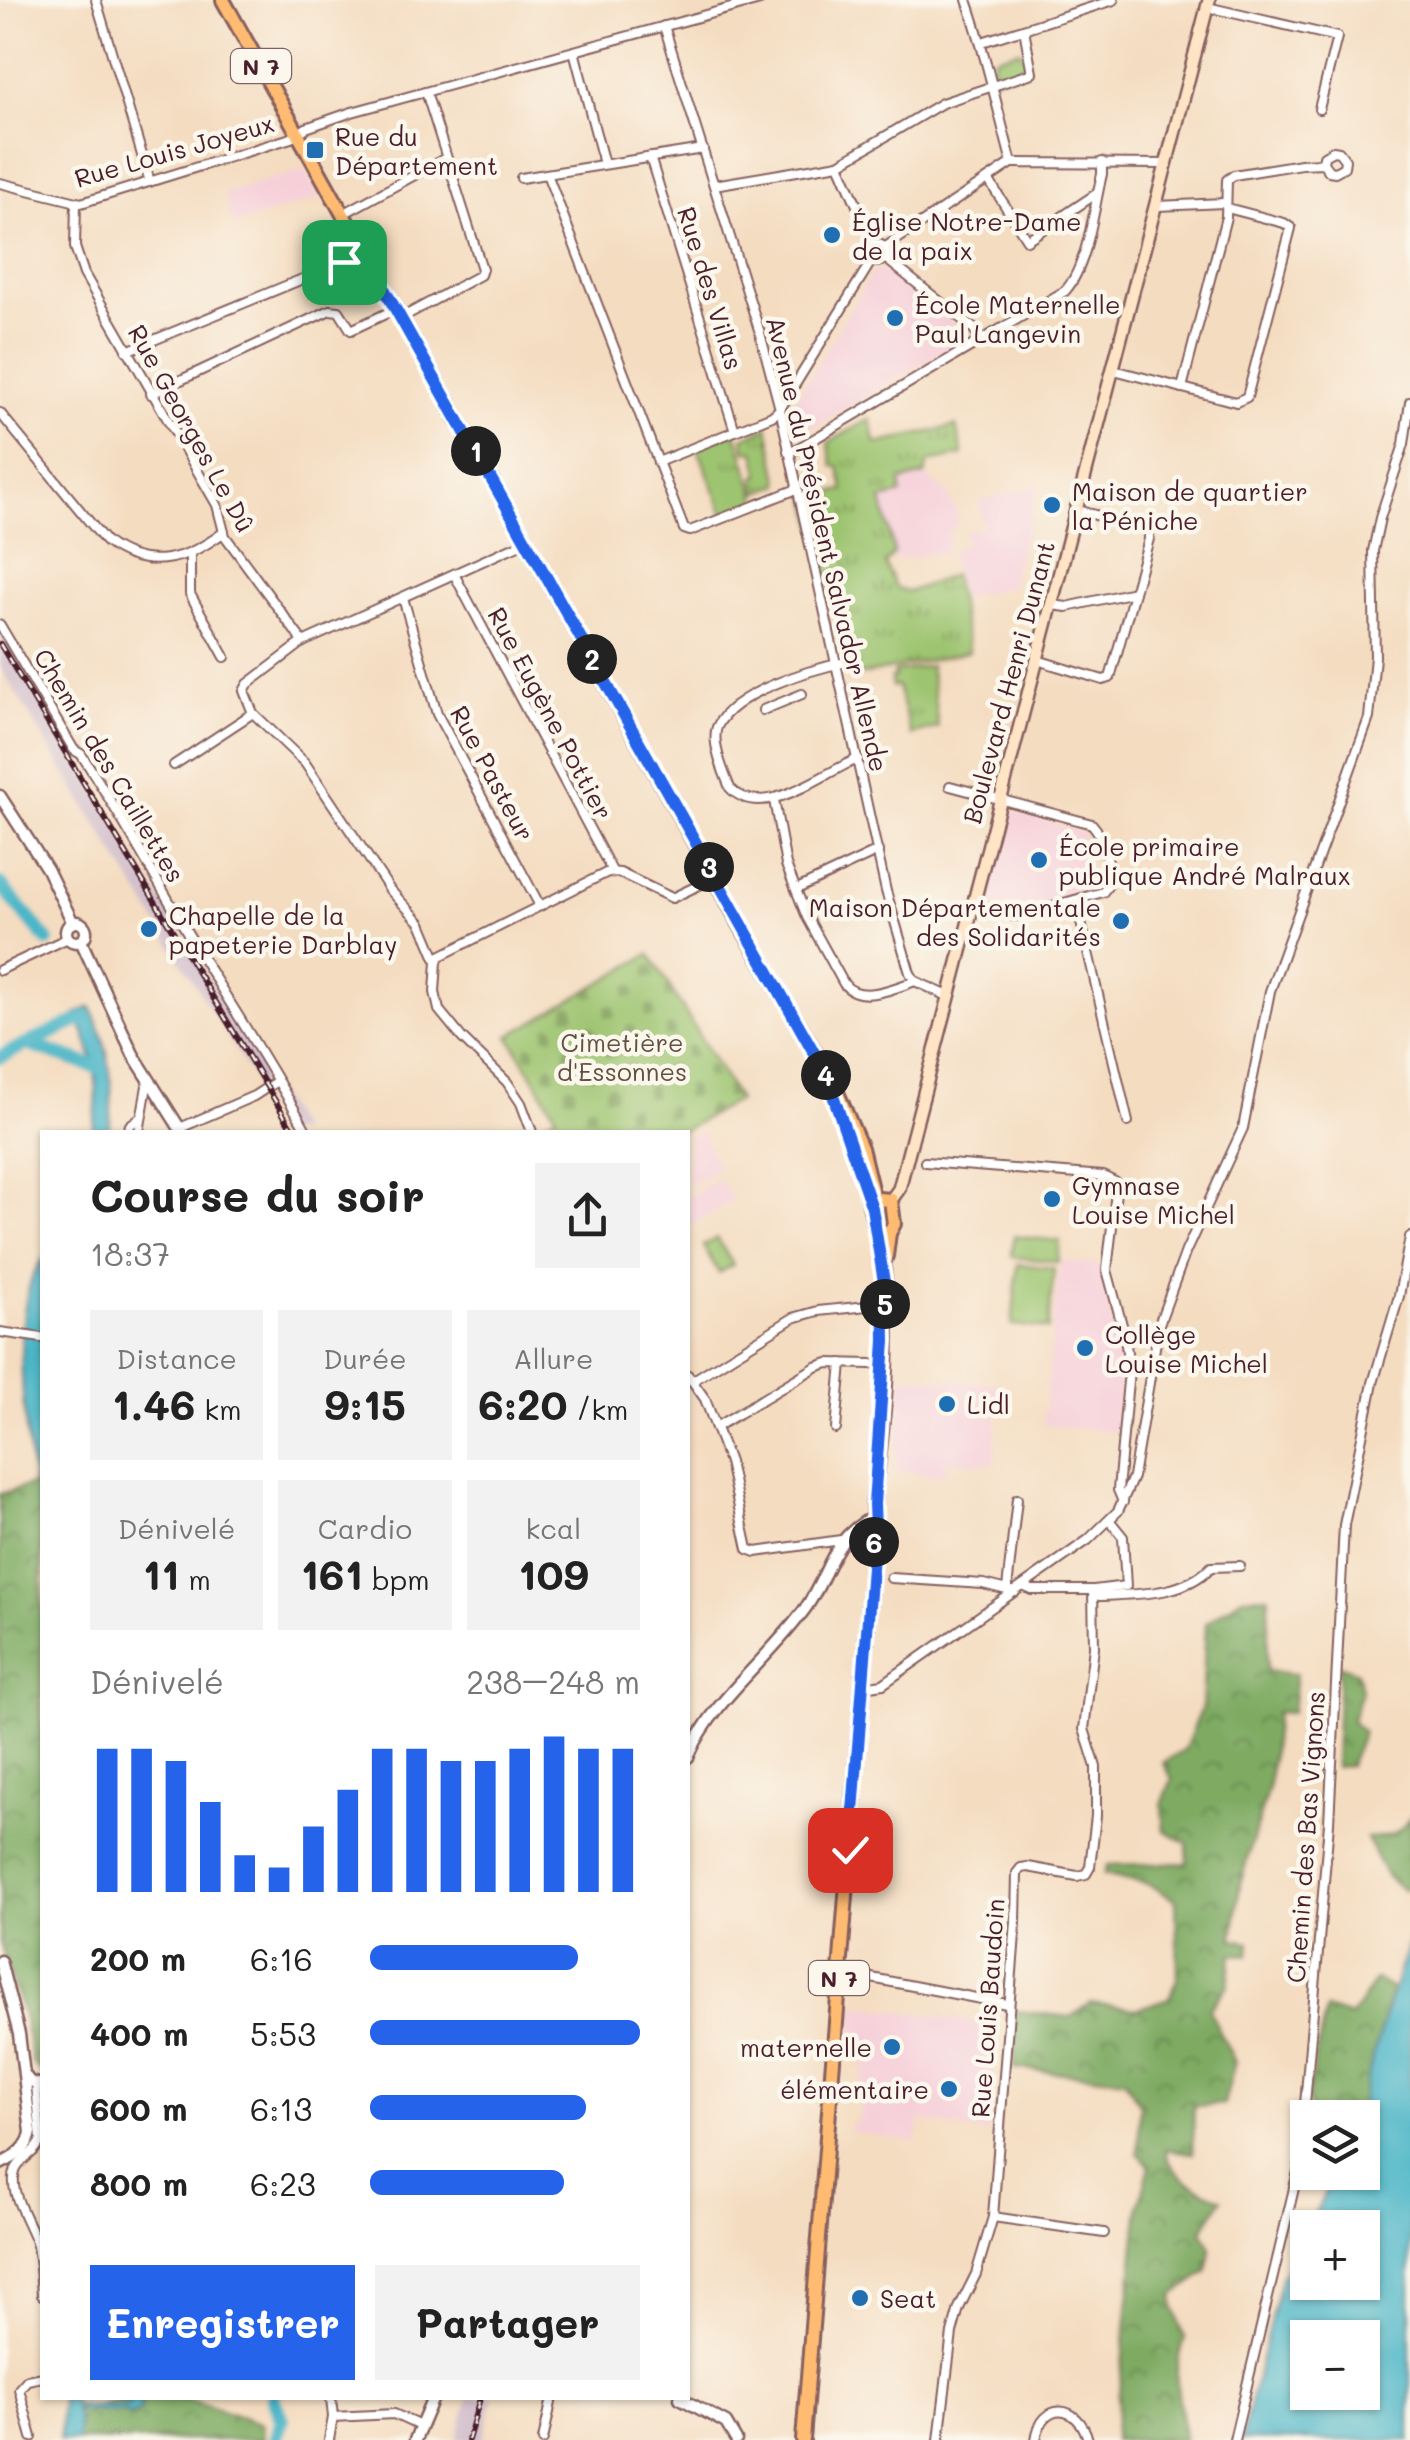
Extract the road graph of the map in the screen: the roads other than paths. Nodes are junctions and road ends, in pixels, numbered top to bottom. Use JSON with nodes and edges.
{"nodes":[{"id":1,"x":96,"y":0,"type":"edge"},
{"id":2,"x":223,"y":0,"type":"edge"},
{"id":3,"x":760,"y":0,"type":"edge"},
{"id":4,"x":967,"y":0,"type":"edge"},
{"id":5,"x":1114,"y":0,"type":"edge"},
{"id":6,"x":1208,"y":4,"type":"edge"},
{"id":7,"x":664,"y":26,"type":"junction"},
{"id":8,"x":1024,"y":29,"type":"junction"},
{"id":9,"x":982,"y":42,"type":"junction"},
{"id":10,"x":574,"y":51,"type":"junction"},
{"id":11,"x":990,"y":87,"type":"junction"},
{"id":12,"x":426,"y":92,"type":"junction"},
{"id":13,"x":1319,"y":108,"type":"dead end"},
{"id":14,"x":299,"y":132,"type":"junction"},
{"id":15,"x":704,"y":149,"type":"junction"},
{"id":16,"x":650,"y":157,"type":"junction"},
{"id":17,"x":446,"y":158,"type":"junction"},
{"id":18,"x":1102,"y":162,"type":"junction"},
{"id":19,"x":1012,"y":163,"type":"junction"},
{"id":20,"x":1323,"y":163,"type":"dead end"},
{"id":21,"x":604,"y":164,"type":"junction"},
{"id":22,"x":839,"y":164,"type":"junction"},
{"id":23,"x":1167,"y":164,"type":"junction"},
{"id":24,"x":548,"y":174,"type":"junction"},
{"id":25,"x":522,"y":178,"type":"dead end"},
{"id":26,"x":988,"y":179,"type":"junction"},
{"id":27,"x":150,"y":182,"type":"junction"},
{"id":28,"x":0,"y":183,"type":"edge"},
{"id":29,"x":714,"y":186,"type":"junction"},
{"id":30,"x":1098,"y":193,"type":"junction"},
{"id":31,"x":76,"y":203,"type":"junction"},
{"id":32,"x":1157,"y":206,"type":"junction"},
{"id":33,"x":1226,"y":206,"type":"junction"},
{"id":34,"x":342,"y":214,"type":"junction"},
{"id":35,"x":354,"y":236,"type":"junction"},
{"id":36,"x":874,"y":244,"type":"junction"},
{"id":37,"x":884,"y":253,"type":"junction"},
{"id":38,"x":872,"y":260,"type":"junction"},
{"id":39,"x":344,"y":262,"type":"junction"},
{"id":40,"x":374,"y":271,"type":"junction"},
{"id":41,"x":398,"y":314,"type":"junction"},
{"id":42,"x":982,"y":342,"type":"junction"},
{"id":43,"x":127,"y":351,"type":"junction"},
{"id":44,"x":1114,"y":370,"type":"junction"},
{"id":45,"x":1182,"y":388,"type":"junction"},
{"id":46,"x":151,"y":394,"type":"junction"},
{"id":47,"x":1410,"y":402,"type":"edge"},
{"id":48,"x":780,"y":410,"type":"junction"},
{"id":49,"x":0,"y":412,"type":"edge"},
{"id":50,"x":735,"y":431,"type":"junction"},
{"id":51,"x":788,"y":450,"type":"junction"},
{"id":52,"x":658,"y":462,"type":"junction"},
{"id":53,"x":797,"y":489,"type":"junction"},
{"id":54,"x":1077,"y":510,"type":"junction"},
{"id":55,"x":224,"y":532,"type":"junction"},
{"id":56,"x":527,"y":541,"type":"junction"},
{"id":57,"x":190,"y":554,"type":"junction"},
{"id":58,"x":454,"y":574,"type":"junction"},
{"id":59,"x":1134,"y":592,"type":"junction"},
{"id":60,"x":402,"y":598,"type":"junction"},
{"id":61,"x":1052,"y":605,"type":"junction"},
{"id":62,"x":0,"y":625,"type":"edge"},
{"id":63,"x":303,"y":642,"type":"junction"},
{"id":64,"x":225,"y":657,"type":"dead end"},
{"id":65,"x":1037,"y":660,"type":"junction"},
{"id":66,"x":842,"y":663,"type":"junction"},
{"id":67,"x":766,"y":688,"type":"junction"},
{"id":68,"x":802,"y":694,"type":"dead end"},
{"id":69,"x":774,"y":706,"type":"junction"},
{"id":70,"x":763,"y":710,"type":"dead end"},
{"id":71,"x":253,"y":713,"type":"junction"},
{"id":72,"x":858,"y":759,"type":"junction"},
{"id":73,"x":174,"y":764,"type":"dead end"},
{"id":74,"x":950,"y":786,"type":"dead end"},
{"id":75,"x":0,"y":796,"type":"edge"},
{"id":76,"x":774,"y":800,"type":"junction"},
{"id":77,"x":996,"y":800,"type":"junction"},
{"id":78,"x":878,"y":851,"type":"junction"},
{"id":79,"x":612,"y":870,"type":"junction"},
{"id":80,"x":714,"y":878,"type":"junction"},
{"id":81,"x":798,"y":889,"type":"junction"},
{"id":82,"x":1076,"y":901,"type":"junction"},
{"id":83,"x":973,"y":903,"type":"junction"},
{"id":84,"x":540,"y":906,"type":"junction"},
{"id":85,"x":73,"y":922,"type":"junction"},
{"id":86,"x":64,"y":940,"type":"junction"},
{"id":87,"x":81,"y":941,"type":"junction"},
{"id":88,"x":437,"y":962,"type":"junction"},
{"id":89,"x":0,"y":970,"type":"edge"},
{"id":90,"x":916,"y":982,"type":"junction"},
{"id":91,"x":948,"y":996,"type":"junction"},
{"id":92,"x":148,"y":1080,"type":"junction"},
{"id":93,"x":276,"y":1081,"type":"junction"},
{"id":94,"x":141,"y":1117,"type":"junction"},
{"id":95,"x":1128,"y":1122,"type":"dead end"},
{"id":96,"x":129,"y":1130,"type":"edge"},
{"id":97,"x":139,"y":1130,"type":"edge"},
{"id":98,"x":181,"y":1130,"type":"edge"},
{"id":99,"x":306,"y":1130,"type":"edge"},
{"id":100,"x":531,"y":1130,"type":"edge"},
{"id":101,"x":925,"y":1162,"type":"dead end"},
{"id":102,"x":891,"y":1200,"type":"junction"},
{"id":103,"x":873,"y":1205,"type":"junction"},
{"id":104,"x":882,"y":1232,"type":"junction"},
{"id":105,"x":1410,"y":1237,"type":"edge"},
{"id":106,"x":868,"y":1306,"type":"dead end"},
{"id":107,"x":0,"y":1332,"type":"edge"},
{"id":108,"x":40,"y":1338,"type":"edge"},
{"id":109,"x":842,"y":1363,"type":"junction"},
{"id":110,"x":871,"y":1364,"type":"dead end"},
{"id":111,"x":690,"y":1378,"type":"edge"},
{"id":112,"x":716,"y":1426,"type":"junction"},
{"id":113,"x":836,"y":1429,"type":"dead end"},
{"id":114,"x":1016,"y":1499,"type":"dead end"},
{"id":115,"x":1123,"y":1502,"type":"junction"},
{"id":116,"x":875,"y":1516,"type":"junction"},
{"id":117,"x":1110,"y":1521,"type":"junction"},
{"id":118,"x":841,"y":1540,"type":"junction"},
{"id":119,"x":1240,"y":1566,"type":"dead end"},
{"id":120,"x":890,"y":1578,"type":"dead end"},
{"id":121,"x":1015,"y":1589,"type":"junction"},
{"id":122,"x":1094,"y":1590,"type":"junction"},
{"id":123,"x":863,"y":1687,"type":"junction"},
{"id":124,"x":690,"y":1752,"type":"edge"},
{"id":125,"x":0,"y":1962,"type":"edge"},
{"id":126,"x":840,"y":1972,"type":"junction"},
{"id":127,"x":1007,"y":2004,"type":"junction"},
{"id":128,"x":35,"y":2082,"type":"edge"},
{"id":129,"x":40,"y":2122,"type":"edge"},
{"id":130,"x":40,"y":2143,"type":"edge"},
{"id":131,"x":0,"y":2164,"type":"edge"},
{"id":132,"x":993,"y":2217,"type":"junction"},
{"id":133,"x":1104,"y":2233,"type":"dead end"},
{"id":134,"x":40,"y":2277,"type":"edge"},
{"id":135,"x":40,"y":2377,"type":"edge"},
{"id":136,"x":331,"y":2400,"type":"edge"},
{"id":137,"x":432,"y":2400,"type":"edge"},
{"id":138,"x":552,"y":2400,"type":"edge"},
{"id":139,"x":684,"y":2400,"type":"edge"},
{"id":140,"x":333,"y":2417,"type":"junction"},
{"id":141,"x":420,"y":2426,"type":"junction"},
{"id":142,"x":32,"y":2438,"type":"dead end"},
{"id":143,"x":329,"y":2440,"type":"edge"},
{"id":144,"x":415,"y":2440,"type":"edge"},
{"id":145,"x":543,"y":2440,"type":"edge"},
{"id":146,"x":736,"y":2440,"type":"edge"},
{"id":147,"x":803,"y":2440,"type":"edge"},
{"id":148,"x":939,"y":2440,"type":"edge"},
{"id":149,"x":1036,"y":2440,"type":"edge"},
{"id":150,"x":1088,"y":2440,"type":"edge"},
{"id":151,"x":1234,"y":2440,"type":"edge"}],
"edges":[{"from":1,"to":27,"type":"street"},
{"from":2,"to":14,"type":"main road","number":"N 7"},
{"from":3,"to":7,"type":"street","name":"Rue Louis Joyeux"},
{"from":4,"to":9,"type":"street"},
{"from":5,"to":8,"type":"street"},
{"from":6,"to":13,"type":"street"},
{"from":6,"to":23,"type":"main road","name":"Boulevard Henri Dunant"},
{"from":7,"to":10,"type":"street","name":"Rue Louis Joyeux"},
{"from":7,"to":15,"type":"street","name":"Avenue du Président Salvador Allende"},
{"from":8,"to":9,"type":"street"},
{"from":8,"to":11,"type":"street"},
{"from":9,"to":11,"type":"street"},
{"from":10,"to":12,"type":"street","name":"Rue Louis Joyeux"},
{"from":10,"to":21,"type":"street"},
{"from":11,"to":19,"type":"street"},
{"from":11,"to":22,"type":"street"},
{"from":12,"to":14,"type":"street","name":"Rue Louis Joyeux"},
{"from":12,"to":17,"type":"street"},
{"from":14,"to":27,"type":"street","name":"Rue Louis Joyeux"},
{"from":14,"to":34,"type":"main road","number":"N 7"},
{"from":15,"to":16,"type":"street"},
{"from":15,"to":29,"type":"street","name":"Avenue du Président Salvador Allende"},
{"from":16,"to":21,"type":"street"},
{"from":16,"to":50,"type":"street","name":"Rue des Villas"},
{"from":17,"to":34,"type":"street"},
{"from":17,"to":41,"type":"street"},
{"from":18,"to":19,"type":"street"},
{"from":18,"to":23,"type":"street"},
{"from":18,"to":30,"type":"street"},
{"from":19,"to":26,"type":"street"},
{"from":20,"to":33,"type":"street"},
{"from":21,"to":24,"type":"street"},
{"from":22,"to":29,"type":"street"},
{"from":22,"to":36,"type":"street"},
{"from":23,"to":32,"type":"main road","name":"Boulevard Henri Dunant"},
{"from":24,"to":25,"type":"street"},
{"from":24,"to":52,"type":"street"},
{"from":26,"to":30,"type":"street"},
{"from":26,"to":37,"type":"street"},
{"from":27,"to":31,"type":"street","name":"Rue Louis Joyeux"},
{"from":28,"to":31,"type":"street","name":"Rue Louis Joyeux"},
{"from":29,"to":48,"type":"street","name":"Avenue du Président Salvador Allende"},
{"from":30,"to":42,"type":"street"},
{"from":31,"to":43,"type":"street","name":"Rue Georges Le Dû"},
{"from":32,"to":33,"type":"street"},
{"from":32,"to":44,"type":"main road","name":"Boulevard Henri Dunant"},
{"from":33,"to":45,"type":"street"},
{"from":33,"to":45,"type":"street"},
{"from":34,"to":35,"type":"main road","number":"N 7"},
{"from":35,"to":39,"type":"street"},
{"from":35,"to":40,"type":"main road","number":"N 7"},
{"from":36,"to":37,"type":"street"},
{"from":36,"to":38,"type":"street"},
{"from":37,"to":38,"type":"street"},
{"from":37,"to":42,"type":"street"},
{"from":38,"to":48,"type":"street"},
{"from":39,"to":40,"type":"street"},
{"from":39,"to":43,"type":"street"},
{"from":40,"to":41,"type":"main road","number":"N 7"},
{"from":41,"to":46,"type":"street"},
{"from":41,"to":56,"type":"main road","number":"N 7"},
{"from":42,"to":51,"type":"street"},
{"from":43,"to":46,"type":"street","name":"Rue Georges Le Dû"},
{"from":44,"to":45,"type":"street"},
{"from":44,"to":54,"type":"main road","name":"Boulevard Henri Dunant"},
{"from":46,"to":55,"type":"street","name":"Rue Georges Le Dû"},
{"from":47,"to":115,"type":"street"},
{"from":48,"to":50,"type":"street"},
{"from":48,"to":51,"type":"street","name":"Avenue du Président Salvador Allende"},
{"from":49,"to":57,"type":"street"},
{"from":50,"to":52,"type":"street"},
{"from":51,"to":53,"type":"street","name":"Avenue du Président Salvador Allende"},
{"from":52,"to":53,"type":"street"},
{"from":53,"to":66,"type":"street","name":"Avenue du Président Salvador Allende"},
{"from":54,"to":59,"type":"street"},
{"from":54,"to":61,"type":"main road","name":"Boulevard Henri Dunant"},
{"from":55,"to":57,"type":"street"},
{"from":55,"to":63,"type":"street","name":"Rue Georges Le Dû"},
{"from":56,"to":58,"type":"street"},
{"from":56,"to":80,"type":"main road","number":"N 7"},
{"from":57,"to":64,"type":"street"},
{"from":58,"to":60,"type":"street"},
{"from":58,"to":79,"type":"street","name":"Rue Eugène Pottier"},
{"from":59,"to":61,"type":"street"},
{"from":59,"to":65,"type":"street"},
{"from":60,"to":63,"type":"street"},
{"from":60,"to":84,"type":"street","name":"Rue Pasteur"},
{"from":61,"to":65,"type":"main road","name":"Boulevard Henri Dunant"},
{"from":62,"to":93,"type":"street","name":"Chemin des Caillettes"},
{"from":63,"to":71,"type":"street"},
{"from":65,"to":77,"type":"main road","name":"Boulevard Henri Dunant"},
{"from":66,"to":67,"type":"street"},
{"from":66,"to":72,"type":"street","name":"Avenue du Président Salvador Allende"},
{"from":67,"to":69,"type":"street"},
{"from":67,"to":76,"type":"street"},
{"from":68,"to":69,"type":"street"},
{"from":69,"to":70,"type":"street"},
{"from":71,"to":73,"type":"street"},
{"from":71,"to":88,"type":"street"},
{"from":72,"to":76,"type":"street"},
{"from":72,"to":78,"type":"street","name":"Avenue du Président Salvador Allende"},
{"from":74,"to":77,"type":"street"},
{"from":75,"to":85,"type":"street"},
{"from":76,"to":81,"type":"street"},
{"from":77,"to":82,"type":"street"},
{"from":77,"to":83,"type":"main road","name":"Boulevard Henri Dunant"},
{"from":78,"to":81,"type":"street"},
{"from":78,"to":90,"type":"street","name":"Avenue du Président Salvador Allende"},
{"from":79,"to":80,"type":"street"},
{"from":79,"to":84,"type":"street"},
{"from":80,"to":103,"type":"main road","number":"N 7"},
{"from":81,"to":90,"type":"street"},
{"from":82,"to":83,"type":"street"},
{"from":82,"to":95,"type":"street"},
{"from":83,"to":91,"type":"main road","name":"Boulevard Henri Dunant"},
{"from":84,"to":88,"type":"street"},
{"from":85,"to":86,"type":"street"},
{"from":85,"to":87,"type":"street"},
{"from":86,"to":87,"type":"street"},
{"from":86,"to":89,"type":"street"},
{"from":87,"to":92,"type":"street"},
{"from":88,"to":100,"type":"street"},
{"from":90,"to":91,"type":"street"},
{"from":91,"to":102,"type":"main road","name":"Boulevard Henri Dunant"},
{"from":92,"to":94,"type":"street"},
{"from":92,"to":98,"type":"street"},
{"from":93,"to":98,"type":"street"},
{"from":93,"to":99,"type":"street","name":"Chemin des Caillettes"},
{"from":94,"to":96,"type":"street"},
{"from":94,"to":97,"type":"street"},
{"from":101,"to":115,"type":"street"},
{"from":102,"to":103,"type":"main road"},
{"from":102,"to":104,"type":"main road","number":"N 7"},
{"from":103,"to":104,"type":"main road","number":"N 7"},
{"from":104,"to":116,"type":"main road","number":"N 7"},
{"from":105,"to":151,"type":"street","name":"Chemin des Bas Vignons"},
{"from":106,"to":111,"type":"street"},
{"from":107,"to":108,"type":"street"},
{"from":109,"to":110,"type":"street"},
{"from":109,"to":112,"type":"street"},
{"from":109,"to":113,"type":"street"},
{"from":111,"to":112,"type":"street"},
{"from":112,"to":118,"type":"street"},
{"from":114,"to":121,"type":"street"},
{"from":115,"to":117,"type":"street"},
{"from":116,"to":118,"type":"street"},
{"from":116,"to":123,"type":"main road","number":"N 7"},
{"from":117,"to":121,"type":"street"},
{"from":117,"to":122,"type":"street"},
{"from":118,"to":124,"type":"street"},
{"from":119,"to":122,"type":"street"},
{"from":120,"to":121,"type":"street"},
{"from":121,"to":122,"type":"street"},
{"from":121,"to":123,"type":"street"},
{"from":122,"to":127,"type":"street","name":"Rue Louis Baudoin"},
{"from":123,"to":126,"type":"main road","number":"N 7"},
{"from":125,"to":128,"type":"street"},
{"from":126,"to":127,"type":"street"},
{"from":126,"to":147,"type":"main road","number":"N 7"},
{"from":127,"to":132,"type":"street","name":"Rue Louis Baudoin"},
{"from":128,"to":129,"type":"street"},
{"from":128,"to":131,"type":"street"},
{"from":130,"to":134,"type":"street"},
{"from":132,"to":133,"type":"street"},
{"from":132,"to":148,"type":"street","name":"Rue Louis Baudoin"},
{"from":135,"to":142,"type":"street"},
{"from":136,"to":140,"type":"street"},
{"from":137,"to":141,"type":"street"},
{"from":138,"to":145,"type":"street"},
{"from":139,"to":146,"type":"street"},
{"from":140,"to":141,"type":"street"},
{"from":140,"to":143,"type":"street"},
{"from":141,"to":144,"type":"street"},
{"from":149,"to":150,"type":"street"}]}
